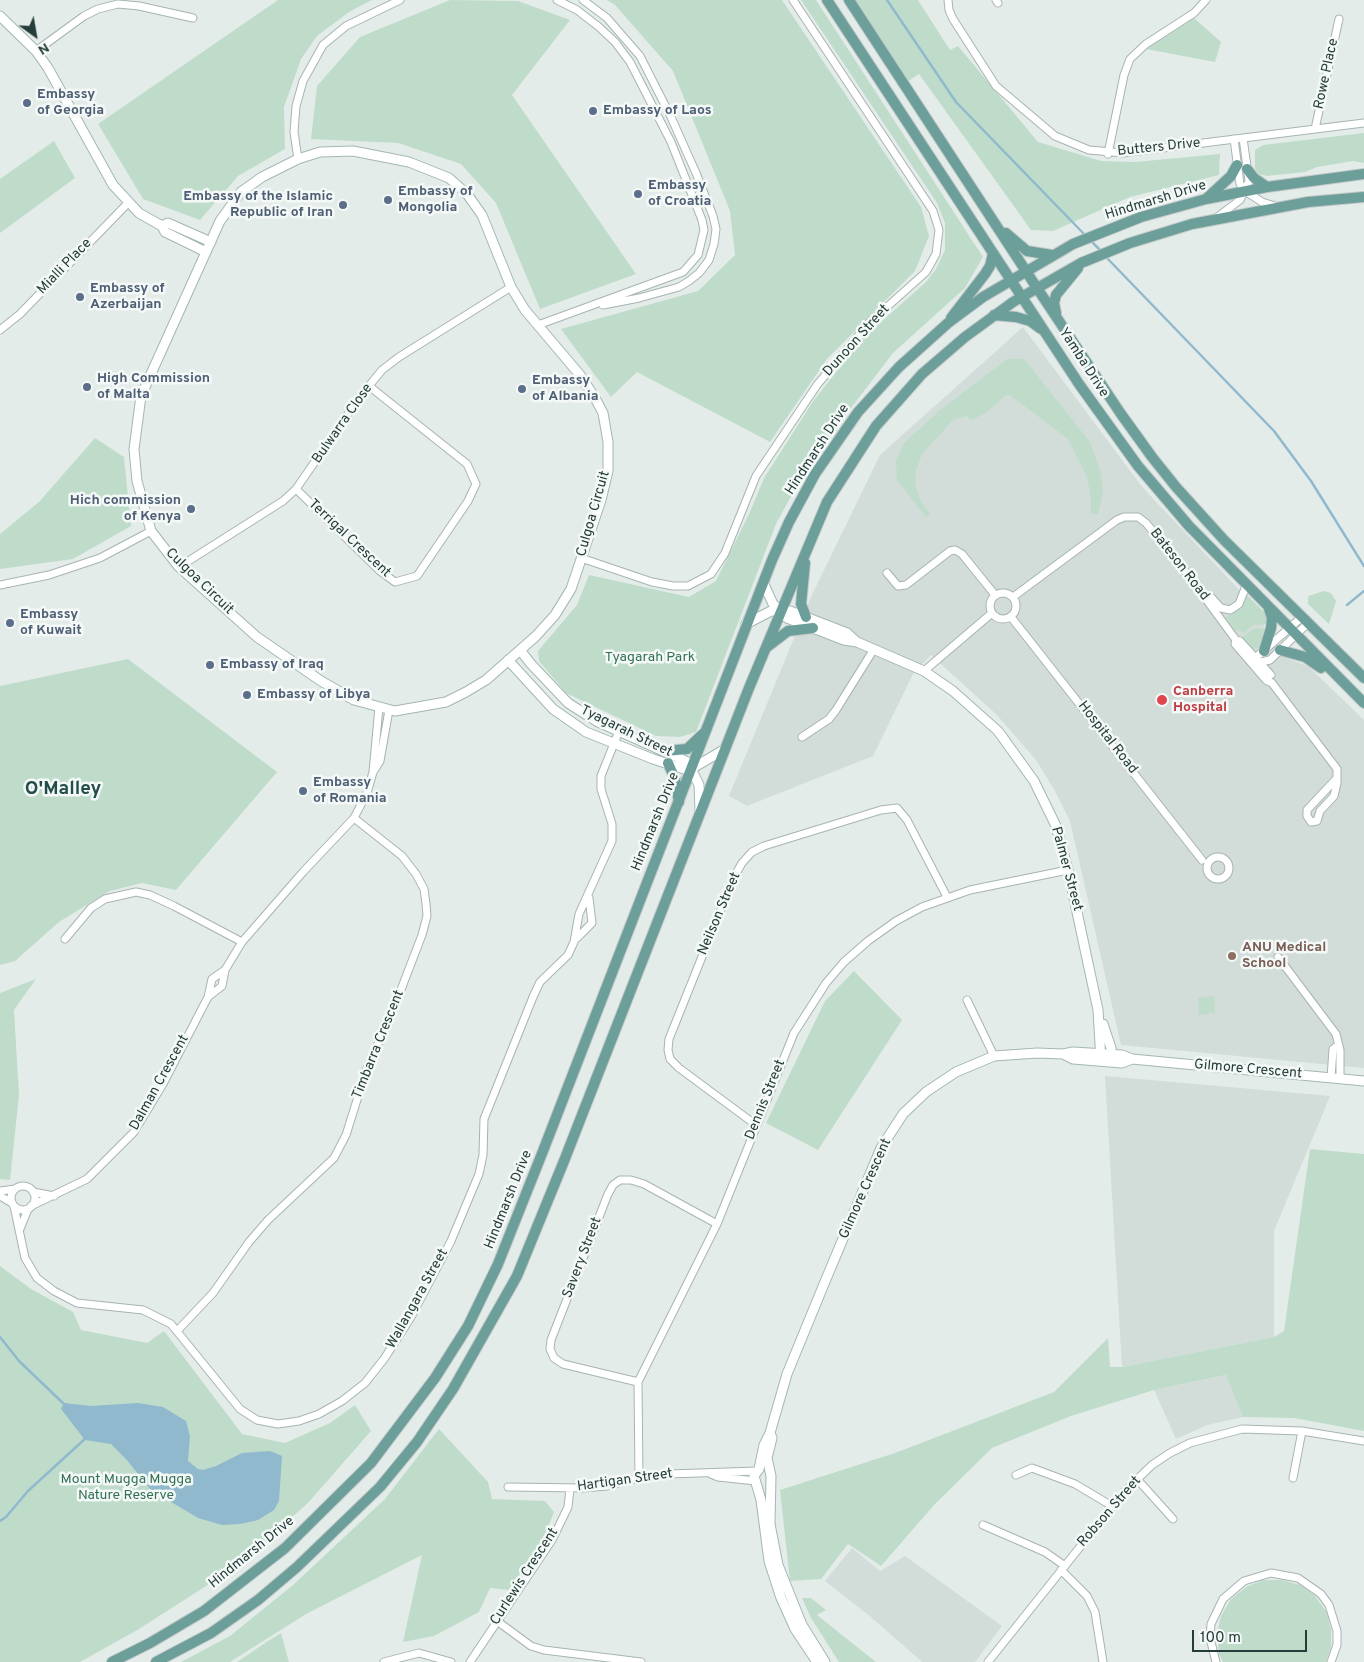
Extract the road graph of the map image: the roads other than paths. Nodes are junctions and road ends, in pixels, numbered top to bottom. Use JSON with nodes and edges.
{"nodes":[{"id":1,"x":400,"y":0,"type":"edge"},
{"id":2,"x":557,"y":0,"type":"edge"},
{"id":3,"x":583,"y":0,"type":"edge"},
{"id":4,"x":793,"y":0,"type":"edge"},
{"id":5,"x":827,"y":0,"type":"edge"},
{"id":6,"x":848,"y":0,"type":"edge"},
{"id":7,"x":948,"y":0,"type":"edge"},
{"id":8,"x":1206,"y":0,"type":"edge"},
{"id":9,"x":0,"y":16,"type":"edge"},
{"id":10,"x":193,"y":18,"type":"dead end"},
{"id":11,"x":1339,"y":19,"type":"dead end"},
{"id":12,"x":36,"y":51,"type":"junction"},
{"id":13,"x":1364,"y":123,"type":"edge"},
{"id":14,"x":1315,"y":129,"type":"junction"},
{"id":15,"x":1242,"y":138,"type":"junction"},
{"id":16,"x":1234,"y":139,"type":"junction"},
{"id":17,"x":1108,"y":154,"type":"junction"},
{"id":18,"x":298,"y":159,"type":"junction"},
{"id":19,"x":1242,"y":167,"type":"junction"},
{"id":20,"x":1364,"y":174,"type":"edge"},
{"id":21,"x":1267,"y":187,"type":"junction"},
{"id":22,"x":1245,"y":191,"type":"junction"},
{"id":23,"x":1364,"y":197,"type":"edge"},
{"id":24,"x":1206,"y":199,"type":"junction"},
{"id":25,"x":129,"y":202,"type":"junction"},
{"id":26,"x":1278,"y":207,"type":"junction"},
{"id":27,"x":1214,"y":219,"type":"junction"},
{"id":28,"x":993,"y":220,"type":"junction"},
{"id":29,"x":162,"y":226,"type":"junction"},
{"id":30,"x":211,"y":242,"type":"junction"},
{"id":31,"x":206,"y":252,"type":"junction"},
{"id":32,"x":993,"y":252,"type":"junction"},
{"id":33,"x":1052,"y":254,"type":"junction"},
{"id":34,"x":1085,"y":262,"type":"junction"},
{"id":35,"x":1026,"y":271,"type":"junction"},
{"id":36,"x":1011,"y":280,"type":"junction"},
{"id":37,"x":511,"y":287,"type":"junction"},
{"id":38,"x":1037,"y":288,"type":"junction"},
{"id":39,"x":1022,"y":297,"type":"junction"},
{"id":40,"x":590,"y":307,"type":"junction"},
{"id":41,"x":994,"y":315,"type":"junction"},
{"id":42,"x":1057,"y":317,"type":"junction"},
{"id":43,"x":948,"y":323,"type":"junction"},
{"id":44,"x":538,"y":326,"type":"junction"},
{"id":45,"x":0,"y":330,"type":"edge"},
{"id":46,"x":1048,"y":334,"type":"junction"},
{"id":47,"x":369,"y":386,"type":"junction"},
{"id":48,"x":296,"y":489,"type":"junction"},
{"id":49,"x":151,"y":531,"type":"junction"},
{"id":50,"x":806,"y":552,"type":"junction"},
{"id":51,"x":582,"y":558,"type":"junction"},
{"id":52,"x":179,"y":566,"type":"junction"},
{"id":53,"x":887,"y":573,"type":"dead end"},
{"id":54,"x":763,"y":582,"type":"junction"},
{"id":55,"x":0,"y":585,"type":"edge"},
{"id":56,"x":1246,"y":586,"type":"junction"},
{"id":57,"x":1202,"y":594,"type":"junction"},
{"id":58,"x":995,"y":595,"type":"junction"},
{"id":59,"x":1014,"y":598,"type":"junction"},
{"id":60,"x":1269,"y":609,"type":"junction"},
{"id":61,"x":782,"y":611,"type":"junction"},
{"id":62,"x":992,"y":613,"type":"junction"},
{"id":63,"x":806,"y":617,"type":"junction"},
{"id":64,"x":1011,"y":617,"type":"junction"},
{"id":65,"x":1305,"y":620,"type":"junction"},
{"id":66,"x":746,"y":624,"type":"junction"},
{"id":67,"x":813,"y":628,"type":"junction"},
{"id":68,"x":1292,"y":632,"type":"junction"},
{"id":69,"x":858,"y":642,"type":"junction"},
{"id":70,"x":767,"y":647,"type":"junction"},
{"id":71,"x":874,"y":649,"type":"junction"},
{"id":72,"x":520,"y":650,"type":"junction"},
{"id":73,"x":1280,"y":650,"type":"junction"},
{"id":74,"x":1264,"y":651,"type":"junction"},
{"id":75,"x":508,"y":660,"type":"junction"},
{"id":76,"x":1270,"y":660,"type":"junction"},
{"id":77,"x":1255,"y":661,"type":"junction"},
{"id":78,"x":924,"y":671,"type":"junction"},
{"id":79,"x":1338,"y":678,"type":"junction"},
{"id":80,"x":1364,"y":678,"type":"edge"},
{"id":81,"x":1271,"y":679,"type":"junction"},
{"id":82,"x":1364,"y":703,"type":"edge"},
{"id":83,"x":379,"y":707,"type":"junction"},
{"id":84,"x":389,"y":710,"type":"junction"},
{"id":85,"x":619,"y":731,"type":"junction"},
{"id":86,"x":707,"y":731,"type":"junction"},
{"id":87,"x":802,"y":737,"type":"dead end"},
{"id":88,"x":614,"y":743,"type":"junction"},
{"id":89,"x":725,"y":749,"type":"junction"},
{"id":90,"x":666,"y":752,"type":"junction"},
{"id":91,"x":668,"y":763,"type":"junction"},
{"id":92,"x":693,"y":768,"type":"junction"},
{"id":93,"x":373,"y":772,"type":"junction"},
{"id":94,"x":1337,"y":778,"type":"junction"},
{"id":95,"x":679,"y":804,"type":"junction"},
{"id":96,"x":700,"y":811,"type":"junction"},
{"id":97,"x":354,"y":818,"type":"junction"},
{"id":98,"x":1212,"y":858,"type":"junction"},
{"id":99,"x":1202,"y":860,"type":"junction"},
{"id":100,"x":1207,"y":868,"type":"junction"},
{"id":101,"x":1068,"y":870,"type":"junction"},
{"id":102,"x":589,"y":895,"type":"junction"},
{"id":103,"x":947,"y":897,"type":"junction"},
{"id":104,"x":65,"y":939,"type":"dead end"},
{"id":105,"x":242,"y":942,"type":"junction"},
{"id":106,"x":574,"y":942,"type":"junction"},
{"id":107,"x":1278,"y":957,"type":"dead end"},
{"id":108,"x":225,"y":970,"type":"junction"},
{"id":109,"x":208,"y":997,"type":"junction"},
{"id":110,"x":967,"y":1000,"type":"dead end"},
{"id":111,"x":1098,"y":1010,"type":"junction"},
{"id":112,"x":994,"y":1056,"type":"junction"},
{"id":113,"x":1101,"y":1057,"type":"junction"},
{"id":114,"x":1112,"y":1058,"type":"junction"},
{"id":115,"x":1336,"y":1078,"type":"junction"},
{"id":116,"x":1364,"y":1081,"type":"edge"},
{"id":117,"x":756,"y":1125,"type":"junction"},
{"id":118,"x":15,"y":1189,"type":"junction"},
{"id":119,"x":0,"y":1191,"type":"edge"},
{"id":120,"x":32,"y":1192,"type":"junction"},
{"id":121,"x":0,"y":1196,"type":"edge"},
{"id":122,"x":54,"y":1196,"type":"junction"},
{"id":123,"x":13,"y":1204,"type":"junction"},
{"id":124,"x":29,"y":1208,"type":"junction"},
{"id":125,"x":717,"y":1224,"type":"junction"},
{"id":126,"x":20,"y":1229,"type":"junction"},
{"id":127,"x":178,"y":1330,"type":"junction"},
{"id":128,"x":638,"y":1382,"type":"junction"},
{"id":129,"x":1302,"y":1430,"type":"junction"},
{"id":130,"x":770,"y":1433,"type":"junction"},
{"id":131,"x":1364,"y":1441,"type":"edge"},
{"id":132,"x":758,"y":1470,"type":"junction"},
{"id":133,"x":769,"y":1471,"type":"junction"},
{"id":134,"x":711,"y":1474,"type":"junction"},
{"id":135,"x":1016,"y":1475,"type":"dead end"},
{"id":136,"x":639,"y":1478,"type":"junction"},
{"id":137,"x":1293,"y":1478,"type":"dead end"},
{"id":138,"x":1137,"y":1479,"type":"junction"},
{"id":139,"x":769,"y":1481,"type":"junction"},
{"id":140,"x":757,"y":1482,"type":"junction"},
{"id":141,"x":508,"y":1487,"type":"dead end"},
{"id":142,"x":570,"y":1489,"type":"junction"},
{"id":143,"x":765,"y":1499,"type":"junction"},
{"id":144,"x":1112,"y":1506,"type":"junction"},
{"id":145,"x":1173,"y":1519,"type":"dead end"},
{"id":146,"x":766,"y":1524,"type":"junction"},
{"id":147,"x":983,"y":1526,"type":"dead end"},
{"id":148,"x":1063,"y":1568,"type":"junction"},
{"id":149,"x":497,"y":1621,"type":"junction"},
{"id":150,"x":609,"y":1660,"type":"edge"},
{"id":151,"x":112,"y":1662,"type":"edge"},
{"id":152,"x":156,"y":1662,"type":"edge"},
{"id":153,"x":384,"y":1662,"type":"edge"},
{"id":154,"x":451,"y":1662,"type":"edge"},
{"id":155,"x":470,"y":1662,"type":"edge"},
{"id":156,"x":641,"y":1662,"type":"edge"},
{"id":157,"x":817,"y":1662,"type":"edge"},
{"id":158,"x":825,"y":1662,"type":"edge"},
{"id":159,"x":988,"y":1662,"type":"edge"},
{"id":160,"x":1103,"y":1662,"type":"edge"},
{"id":161,"x":1216,"y":1662,"type":"edge"},
{"id":162,"x":1332,"y":1662,"type":"edge"}],
"edges":[{"from":1,"to":18,"type":"street"},
{"from":2,"to":40,"type":"street"},
{"from":3,"to":40,"type":"street"},
{"from":4,"to":51,"type":"street","name":"Dunoon Street"},
{"from":5,"to":32,"type":"main road","name":"Yamba Drive"},
{"from":6,"to":28,"type":"main road","name":"Yamba Drive"},
{"from":7,"to":17,"type":"street","name":"Butters Drive"},
{"from":8,"to":17,"type":"street"},
{"from":9,"to":12,"type":"street"},
{"from":10,"to":12,"type":"street"},
{"from":11,"to":14,"type":"street","name":"Rowe Place"},
{"from":12,"to":25,"type":"street"},
{"from":13,"to":14,"type":"street","name":"Butters Drive"},
{"from":14,"to":15,"type":"street","name":"Butters Drive"},
{"from":15,"to":16,"type":"street","name":"Butters Drive"},
{"from":15,"to":19,"type":"street"},
{"from":16,"to":17,"type":"street","name":"Butters Drive"},
{"from":16,"to":19,"type":"street"},
{"from":18,"to":30,"type":"street","name":"Culgoa Circuit"},
{"from":18,"to":37,"type":"street","name":"Culgoa Circuit"},
{"from":19,"to":21,"type":"main road"},
{"from":19,"to":22,"type":"street"},
{"from":19,"to":24,"type":"main road"},
{"from":20,"to":21,"type":"main road","name":"Hindmarsh Drive"},
{"from":21,"to":22,"type":"main road","name":"Hindmarsh Drive"},
{"from":22,"to":24,"type":"main road","name":"Hindmarsh Drive"},
{"from":22,"to":26,"type":"street"},
{"from":22,"to":27,"type":"street"},
{"from":23,"to":26,"type":"main road"},
{"from":24,"to":33,"type":"main road","name":"Hindmarsh Drive"},
{"from":25,"to":29,"type":"street"},
{"from":25,"to":45,"type":"street","name":"Mialli Place"},
{"from":26,"to":27,"type":"main road"},
{"from":27,"to":34,"type":"main road"},
{"from":28,"to":33,"type":"main road"},
{"from":28,"to":35,"type":"main road","name":"Yamba Drive"},
{"from":29,"to":30,"type":"street"},
{"from":29,"to":31,"type":"street"},
{"from":30,"to":31,"type":"street","name":"Culgoa Circuit"},
{"from":31,"to":49,"type":"street","name":"Culgoa Circuit"},
{"from":32,"to":36,"type":"main road","name":"Yamba Drive"},
{"from":32,"to":43,"type":"main road"},
{"from":33,"to":35,"type":"main road","name":"Hindmarsh Drive"},
{"from":34,"to":38,"type":"main road"},
{"from":34,"to":42,"type":"main road"},
{"from":35,"to":36,"type":"main road","name":"Hindmarsh Drive"},
{"from":35,"to":38,"type":"main road","name":"Yamba Drive"},
{"from":36,"to":39,"type":"main road","name":"Yamba Drive"},
{"from":36,"to":43,"type":"main road","name":"Hindmarsh Drive"},
{"from":37,"to":44,"type":"street","name":"Culgoa Circuit"},
{"from":37,"to":47,"type":"street","name":"Bulwarra Close"},
{"from":38,"to":39,"type":"main road"},
{"from":38,"to":42,"type":"main road","name":"Yamba Drive"},
{"from":39,"to":41,"type":"main road"},
{"from":39,"to":46,"type":"main road","name":"Yamba Drive"},
{"from":40,"to":44,"type":"street"},
{"from":41,"to":46,"type":"main road"},
{"from":41,"to":50,"type":"main road"},
{"from":42,"to":65,"type":"main road","name":"Yamba Drive"},
{"from":43,"to":54,"type":"main road","name":"Hindmarsh Drive"},
{"from":44,"to":51,"type":"street","name":"Culgoa Circuit"},
{"from":46,"to":56,"type":"main road","name":"Yamba Drive"},
{"from":47,"to":48,"type":"street","name":"Bulwarra Close"},
{"from":47,"to":48,"type":"street","name":"Terrigal Crescent"},
{"from":48,"to":52,"type":"street","name":"Bulwarra Close"},
{"from":49,"to":52,"type":"street","name":"Culgoa Circuit"},
{"from":49,"to":55,"type":"street"},
{"from":50,"to":61,"type":"main road"},
{"from":50,"to":63,"type":"main road"},
{"from":51,"to":72,"type":"street","name":"Culgoa Circuit"},
{"from":52,"to":83,"type":"street","name":"Culgoa Circuit"},
{"from":53,"to":58,"type":"street"},
{"from":54,"to":61,"type":"street","name":"Palmer Street"},
{"from":54,"to":66,"type":"main road","name":"Hindmarsh Drive"},
{"from":56,"to":57,"type":"street"},
{"from":56,"to":60,"type":"main road","name":"Yamba Drive"},
{"from":57,"to":59,"type":"street","name":"Bateson Road"},
{"from":57,"to":77,"type":"street","name":"Bateson Road"},
{"from":58,"to":59,"type":"street"},
{"from":58,"to":62,"type":"street"},
{"from":59,"to":64,"type":"street"},
{"from":60,"to":68,"type":"main road","name":"Yamba Drive"},
{"from":60,"to":74,"type":"main road"},
{"from":61,"to":63,"type":"street","name":"Palmer Street"},
{"from":61,"to":66,"type":"street","name":"Palmer Street"},
{"from":61,"to":67,"type":"street","name":"Palmer Street"},
{"from":61,"to":70,"type":"main road"},
{"from":62,"to":64,"type":"street"},
{"from":62,"to":78,"type":"street"},
{"from":63,"to":69,"type":"street","name":"Palmer Street"},
{"from":64,"to":99,"type":"street","name":"Hospital Road"},
{"from":65,"to":68,"type":"street"},
{"from":65,"to":80,"type":"main road","name":"Yamba Drive"},
{"from":66,"to":86,"type":"main road","name":"Hindmarsh Drive"},
{"from":67,"to":69,"type":"street","name":"Palmer Street"},
{"from":67,"to":70,"type":"main road"},
{"from":68,"to":73,"type":"street"},
{"from":68,"to":74,"type":"street"},
{"from":68,"to":79,"type":"main road","name":"Yamba Drive"},
{"from":69,"to":71,"type":"street","name":"Palmer Street"},
{"from":70,"to":89,"type":"main road"},
{"from":71,"to":78,"type":"street","name":"Palmer Street"},
{"from":71,"to":87,"type":"street"},
{"from":72,"to":75,"type":"street","name":"Culgoa Circuit"},
{"from":72,"to":85,"type":"street","name":"Tyagarah Street"},
{"from":73,"to":76,"type":"street"},
{"from":73,"to":79,"type":"main road"},
{"from":74,"to":77,"type":"street"},
{"from":75,"to":84,"type":"street","name":"Culgoa Circuit"},
{"from":75,"to":88,"type":"street","name":"Tyagarah Street"},
{"from":76,"to":77,"type":"street"},
{"from":76,"to":81,"type":"street"},
{"from":77,"to":81,"type":"street","name":"Bateson Road"},
{"from":78,"to":101,"type":"street","name":"Palmer Street"},
{"from":79,"to":82,"type":"main road","name":"Yamba Drive"},
{"from":81,"to":94,"type":"street","name":"Bateson Road"},
{"from":83,"to":84,"type":"street","name":"Culgoa Circuit"},
{"from":83,"to":93,"type":"street","name":"Dalman Crescent"},
{"from":84,"to":93,"type":"street","name":"Dalman Crescent"},
{"from":85,"to":88,"type":"street","name":"Wallangara Street"},
{"from":85,"to":90,"type":"street","name":"Tyagarah Street"},
{"from":86,"to":90,"type":"main road"},
{"from":86,"to":92,"type":"main road","name":"Hindmarsh Drive"},
{"from":88,"to":91,"type":"street","name":"Tyagarah Street"},
{"from":88,"to":102,"type":"street","name":"Wallangara Street"},
{"from":89,"to":92,"type":"street"},
{"from":89,"to":96,"type":"main road"},
{"from":90,"to":92,"type":"street","name":"Tyagarah Street"},
{"from":91,"to":92,"type":"street","name":"Tyagarah Street"},
{"from":91,"to":95,"type":"main road"},
{"from":92,"to":95,"type":"main road","name":"Hindmarsh Drive"},
{"from":92,"to":96,"type":"street"},
{"from":93,"to":97,"type":"street","name":"Dalman Crescent"},
{"from":94,"to":94,"type":"street"},
{"from":95,"to":151,"type":"main road","name":"Hindmarsh Drive"},
{"from":96,"to":152,"type":"main road"},
{"from":97,"to":105,"type":"street","name":"Dalman Crescent"},
{"from":97,"to":127,"type":"street","name":"Timbarra Crescent"},
{"from":98,"to":99,"type":"street"},
{"from":98,"to":100,"type":"street"},
{"from":98,"to":100,"type":"street"},
{"from":99,"to":100,"type":"street","name":"Hospital Road"},
{"from":101,"to":103,"type":"street","name":"Dennis Street"},
{"from":101,"to":111,"type":"street","name":"Palmer Street"},
{"from":102,"to":106,"type":"street","name":"Wallangara Street"},
{"from":102,"to":106,"type":"street","name":"Wallangara Street"},
{"from":103,"to":117,"type":"street","name":"Dennis Street"},
{"from":103,"to":117,"type":"street","name":"Neilson Street"},
{"from":104,"to":105,"type":"street"},
{"from":105,"to":108,"type":"street","name":"Dalman Crescent"},
{"from":106,"to":127,"type":"street","name":"Wallangara Street"},
{"from":107,"to":115,"type":"street"},
{"from":108,"to":109,"type":"street","name":"Dalman Crescent"},
{"from":108,"to":109,"type":"street","name":"Dalman Crescent"},
{"from":109,"to":122,"type":"street","name":"Dalman Crescent"},
{"from":110,"to":112,"type":"street"},
{"from":111,"to":113,"type":"street","name":"Palmer Street"},
{"from":111,"to":114,"type":"street","name":"Palmer Street"},
{"from":112,"to":113,"type":"street","name":"Gilmore Crescent"},
{"from":112,"to":130,"type":"street","name":"Gilmore Crescent"},
{"from":113,"to":114,"type":"street","name":"Gilmore Crescent"},
{"from":114,"to":115,"type":"street","name":"Gilmore Crescent"},
{"from":115,"to":116,"type":"street","name":"Gilmore Crescent"},
{"from":117,"to":125,"type":"street","name":"Dennis Street"},
{"from":118,"to":119,"type":"street"},
{"from":118,"to":120,"type":"street"},
{"from":118,"to":123,"type":"street"},
{"from":120,"to":122,"type":"street"},
{"from":120,"to":124,"type":"street"},
{"from":121,"to":123,"type":"street"},
{"from":122,"to":124,"type":"street","name":"Dalman Crescent"},
{"from":123,"to":124,"type":"street"},
{"from":123,"to":126,"type":"street","name":"Wallangara Street"},
{"from":124,"to":126,"type":"street"},
{"from":125,"to":128,"type":"street","name":"Dennis Street"},
{"from":125,"to":128,"type":"street","name":"Savery Street"},
{"from":126,"to":127,"type":"street","name":"Wallangara Street"},
{"from":128,"to":136,"type":"street","name":"Dennis Street"},
{"from":129,"to":131,"type":"street","name":"Robson Street"},
{"from":129,"to":137,"type":"street"},
{"from":129,"to":138,"type":"street","name":"Robson Street"},
{"from":130,"to":132,"type":"street","name":"Gilmore Crescent"},
{"from":130,"to":133,"type":"street","name":"Gilmore Crescent"},
{"from":132,"to":133,"type":"street"},
{"from":132,"to":134,"type":"street","name":"Hartigan Street"},
{"from":132,"to":140,"type":"street"},
{"from":133,"to":139,"type":"street"},
{"from":134,"to":136,"type":"street","name":"Hartigan Street"},
{"from":134,"to":140,"type":"street","name":"Hartigan Street"},
{"from":135,"to":144,"type":"street"},
{"from":136,"to":142,"type":"street","name":"Hartigan Street"},
{"from":138,"to":144,"type":"street","name":"Robson Street"},
{"from":138,"to":145,"type":"street"},
{"from":139,"to":140,"type":"street"},
{"from":139,"to":143,"type":"street"},
{"from":140,"to":143,"type":"street"},
{"from":141,"to":142,"type":"street","name":"Hartigan Street"},
{"from":142,"to":149,"type":"street","name":"Curlewis Crescent"},
{"from":143,"to":146,"type":"street"},
{"from":144,"to":148,"type":"street","name":"Robson Street"},
{"from":146,"to":157,"type":"street"},
{"from":146,"to":158,"type":"street"},
{"from":147,"to":148,"type":"street"},
{"from":148,"to":159,"type":"street","name":"Robson Street"},
{"from":148,"to":160,"type":"street"},
{"from":149,"to":150,"type":"street"},
{"from":149,"to":155,"type":"street","name":"Curlewis Crescent"},
{"from":150,"to":156,"type":"street"},
{"from":153,"to":154,"type":"street"},
{"from":161,"to":162,"type":"street"}]}
